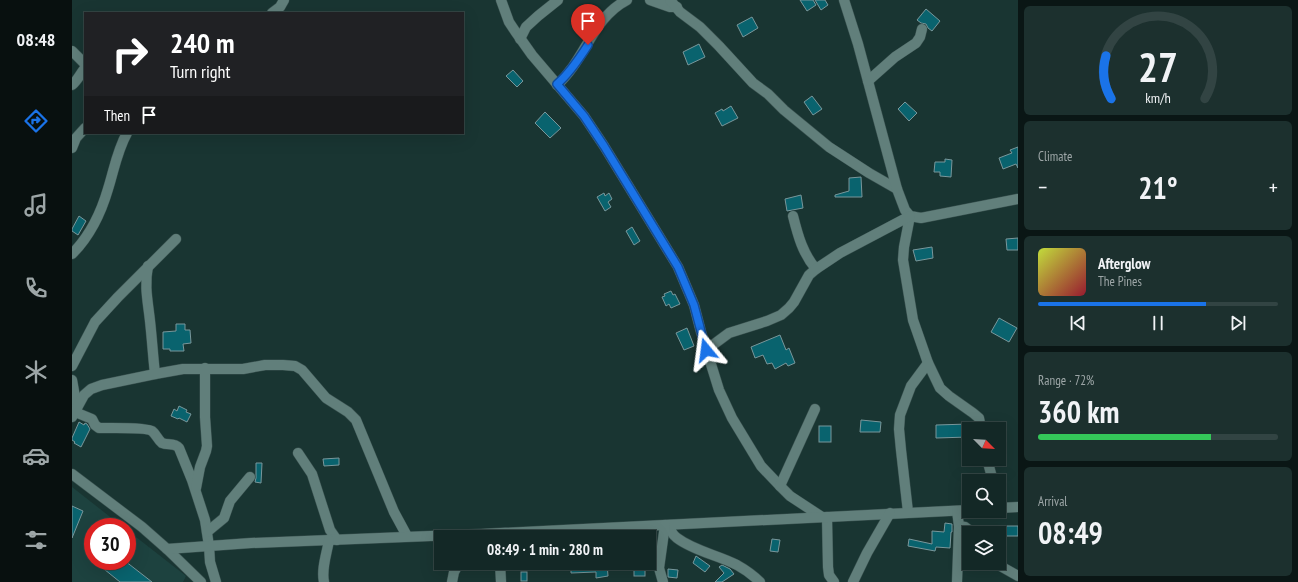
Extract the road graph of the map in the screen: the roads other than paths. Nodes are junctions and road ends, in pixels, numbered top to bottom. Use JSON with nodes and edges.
{"nodes":[{"id":1,"x":284,"y":0,"type":"edge"},
{"id":2,"x":501,"y":0,"type":"edge"},
{"id":3,"x":558,"y":0,"type":"edge"},
{"id":4,"x":627,"y":0,"type":"edge"},
{"id":5,"x":650,"y":0,"type":"edge"},
{"id":6,"x":844,"y":0,"type":"edge"},
{"id":7,"x":674,"y":4,"type":"edge"},
{"id":8,"x":274,"y":12,"type":"edge"},
{"id":9,"x":922,"y":29,"type":"dead end"},
{"id":10,"x":520,"y":39,"type":"junction"},
{"id":11,"x":72,"y":51,"type":"edge"},
{"id":12,"x":84,"y":63,"type":"edge"},
{"id":13,"x":84,"y":69,"type":"edge"},
{"id":14,"x":868,"y":81,"type":"junction"},
{"id":15,"x":557,"y":84,"type":"junction"},
{"id":16,"x":72,"y":85,"type":"edge"},
{"id":17,"x":84,"y":129,"type":"edge"},
{"id":18,"x":127,"y":134,"type":"edge"},
{"id":19,"x":72,"y":148,"type":"edge"},
{"id":20,"x":897,"y":189,"type":"junction"},
{"id":21,"x":1018,"y":199,"type":"edge"},
{"id":22,"x":793,"y":216,"type":"dead end"},
{"id":23,"x":910,"y":216,"type":"junction"},
{"id":24,"x":176,"y":239,"type":"dead end"},
{"id":25,"x":72,"y":254,"type":"edge"},
{"id":26,"x":148,"y":266,"type":"junction"},
{"id":27,"x":816,"y":269,"type":"junction"},
{"id":28,"x":706,"y":350,"type":"junction"},
{"id":29,"x":928,"y":363,"type":"junction"},
{"id":30,"x":72,"y":366,"type":"edge"},
{"id":31,"x":205,"y":368,"type":"junction"},
{"id":32,"x":154,"y":374,"type":"junction"},
{"id":33,"x":72,"y":380,"type":"edge"},
{"id":34,"x":815,"y":409,"type":"dead end"},
{"id":35,"x":74,"y":412,"type":"edge"},
{"id":36,"x":979,"y":422,"type":"edge"},
{"id":37,"x":298,"y":452,"type":"dead end"},
{"id":38,"x":72,"y":474,"type":"edge"},
{"id":39,"x":250,"y":477,"type":"dead end"},
{"id":40,"x":780,"y":486,"type":"junction"},
{"id":41,"x":196,"y":492,"type":"junction"},
{"id":42,"x":1018,"y":507,"type":"edge"},
{"id":43,"x":1006,"y":508,"type":"edge"},
{"id":44,"x":957,"y":511,"type":"junction"},
{"id":45,"x":962,"y":511,"type":"edge"},
{"id":46,"x":908,"y":512,"type":"junction"},
{"id":47,"x":890,"y":513,"type":"junction"},
{"id":48,"x":825,"y":517,"type":"junction"},
{"id":49,"x":667,"y":525,"type":"junction"},
{"id":50,"x":959,"y":526,"type":"junction"},
{"id":51,"x":962,"y":527,"type":"edge"},
{"id":52,"x":584,"y":530,"type":"edge"},
{"id":53,"x":207,"y":532,"type":"junction"},
{"id":54,"x":407,"y":536,"type":"junction"},
{"id":55,"x":434,"y":536,"type":"edge"},
{"id":56,"x":333,"y":540,"type":"junction"},
{"id":57,"x":209,"y":546,"type":"junction"},
{"id":58,"x":167,"y":549,"type":"junction"},
{"id":59,"x":1006,"y":569,"type":"edge"},
{"id":60,"x":455,"y":570,"type":"edge"},
{"id":61,"x":500,"y":570,"type":"edge"},
{"id":62,"x":1018,"y":576,"type":"edge"},
{"id":63,"x":832,"y":581,"type":"edge"},
{"id":64,"x":201,"y":582,"type":"edge"},
{"id":65,"x":216,"y":582,"type":"edge"},
{"id":66,"x":324,"y":582,"type":"edge"},
{"id":67,"x":452,"y":582,"type":"edge"},
{"id":68,"x":501,"y":582,"type":"edge"},
{"id":69,"x":663,"y":582,"type":"edge"},
{"id":70,"x":760,"y":582,"type":"edge"},
{"id":71,"x":853,"y":582,"type":"edge"},
{"id":72,"x":957,"y":582,"type":"edge"}],
"edges":[{"from":1,"to":8,"type":"street"},
{"from":2,"to":10,"type":"street"},
{"from":3,"to":10,"type":"street"},
{"from":4,"to":15,"type":"street"},
{"from":5,"to":7,"type":"street"},
{"from":6,"to":14,"type":"street"},
{"from":7,"to":20,"type":"street"},
{"from":9,"to":14,"type":"street"},
{"from":10,"to":15,"type":"street"},
{"from":11,"to":12,"type":"street"},
{"from":13,"to":16,"type":"street"},
{"from":14,"to":20,"type":"street"},
{"from":15,"to":28,"type":"street"},
{"from":17,"to":19,"type":"street"},
{"from":18,"to":25,"type":"street"},
{"from":20,"to":23,"type":"street"},
{"from":21,"to":23,"type":"street"},
{"from":22,"to":27,"type":"street"},
{"from":23,"to":27,"type":"street"},
{"from":23,"to":29,"type":"street"},
{"from":24,"to":26,"type":"street"},
{"from":26,"to":30,"type":"street"},
{"from":26,"to":32,"type":"street"},
{"from":27,"to":28,"type":"street"},
{"from":28,"to":40,"type":"street"},
{"from":29,"to":36,"type":"street"},
{"from":29,"to":46,"type":"street"},
{"from":31,"to":32,"type":"street"},
{"from":31,"to":41,"type":"street"},
{"from":31,"to":54,"type":"street"},
{"from":32,"to":35,"type":"street"},
{"from":33,"to":35,"type":"street"},
{"from":34,"to":40,"type":"street"},
{"from":35,"to":41,"type":"street"},
{"from":37,"to":56,"type":"street"},
{"from":38,"to":58,"type":"street"},
{"from":39,"to":53,"type":"street"},
{"from":40,"to":48,"type":"street"},
{"from":41,"to":53,"type":"street"},
{"from":42,"to":43,"type":"street"},
{"from":44,"to":45,"type":"street"},
{"from":44,"to":46,"type":"street"},
{"from":44,"to":50,"type":"street"},
{"from":46,"to":47,"type":"street"},
{"from":47,"to":48,"type":"street"},
{"from":47,"to":71,"type":"street"},
{"from":48,"to":49,"type":"street"},
{"from":48,"to":63,"type":"street"},
{"from":49,"to":52,"type":"street"},
{"from":49,"to":69,"type":"street"},
{"from":49,"to":70,"type":"street"},
{"from":50,"to":51,"type":"street"},
{"from":50,"to":72,"type":"street"},
{"from":53,"to":57,"type":"street"},
{"from":54,"to":55,"type":"street"},
{"from":54,"to":56,"type":"street"},
{"from":56,"to":57,"type":"street"},
{"from":56,"to":66,"type":"street"},
{"from":57,"to":58,"type":"street"},
{"from":57,"to":65,"type":"street"},
{"from":58,"to":64,"type":"street"},
{"from":59,"to":62,"type":"street"},
{"from":60,"to":67,"type":"street"},
{"from":61,"to":68,"type":"street"}]}
